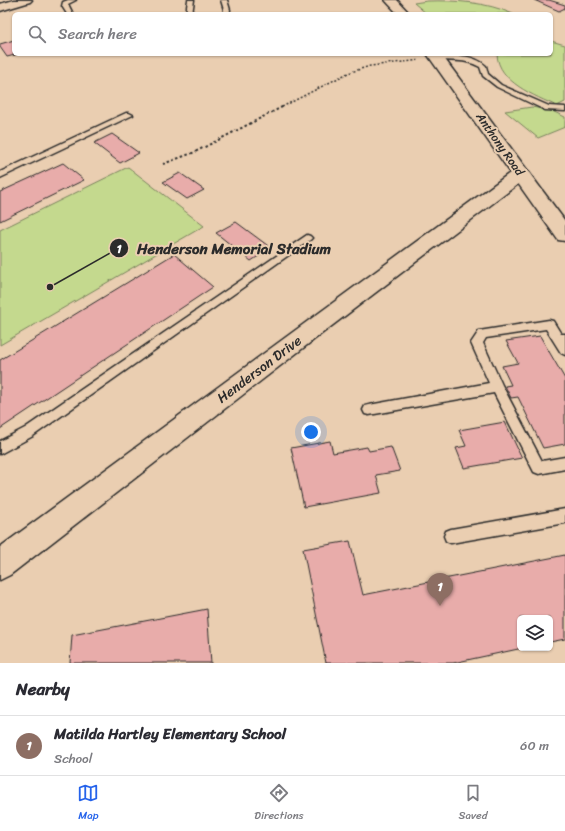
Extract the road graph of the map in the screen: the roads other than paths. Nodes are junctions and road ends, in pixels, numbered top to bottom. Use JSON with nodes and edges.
{"nodes":[{"id":1,"x":26,"y":0,"type":"edge"},
{"id":2,"x":73,"y":0,"type":"edge"},
{"id":3,"x":191,"y":0,"type":"edge"},
{"id":4,"x":224,"y":0,"type":"edge"},
{"id":5,"x":391,"y":0,"type":"edge"},
{"id":6,"x":0,"y":8,"type":"edge"},
{"id":7,"x":68,"y":12,"type":"edge"},
{"id":8,"x":189,"y":12,"type":"edge"},
{"id":9,"x":226,"y":12,"type":"edge"},
{"id":10,"x":402,"y":12,"type":"edge"},
{"id":11,"x":436,"y":56,"type":"edge"},
{"id":12,"x":565,"y":109,"type":"edge"},
{"id":13,"x":129,"y":115,"type":"dead end"},
{"id":14,"x":520,"y":174,"type":"junction"},
{"id":15,"x":0,"y":176,"type":"edge"},
{"id":16,"x":565,"y":235,"type":"edge"},
{"id":17,"x":307,"y":238,"type":"dead end"},
{"id":18,"x":561,"y":339,"type":"edge"},
{"id":19,"x":565,"y":350,"type":"edge"},
{"id":20,"x":497,"y":387,"type":"junction"},
{"id":21,"x":369,"y":410,"type":"dead end"},
{"id":22,"x":0,"y":448,"type":"edge"},
{"id":23,"x":565,"y":463,"type":"edge"},
{"id":24,"x":565,"y":516,"type":"edge"},
{"id":25,"x":451,"y":536,"type":"dead end"},
{"id":26,"x":0,"y":565,"type":"edge"}],
"edges":[{"from":1,"to":6,"type":"street"},
{"from":2,"to":7,"type":"lane"},
{"from":3,"to":8,"type":"lane"},
{"from":4,"to":9,"type":"lane"},
{"from":5,"to":10,"type":"street"},
{"from":11,"to":12,"type":"lane"},
{"from":11,"to":14,"type":"street","name":"Anthony Road"},
{"from":13,"to":15,"type":"lane"},
{"from":14,"to":16,"type":"street","name":"Anthony Road"},
{"from":14,"to":26,"type":"street","name":"Henderson Drive"},
{"from":17,"to":22,"type":"lane"},
{"from":18,"to":19,"type":"lane"},
{"from":18,"to":20,"type":"lane"},
{"from":20,"to":21,"type":"lane"},
{"from":20,"to":23,"type":"lane"},
{"from":24,"to":25,"type":"lane"}]}
